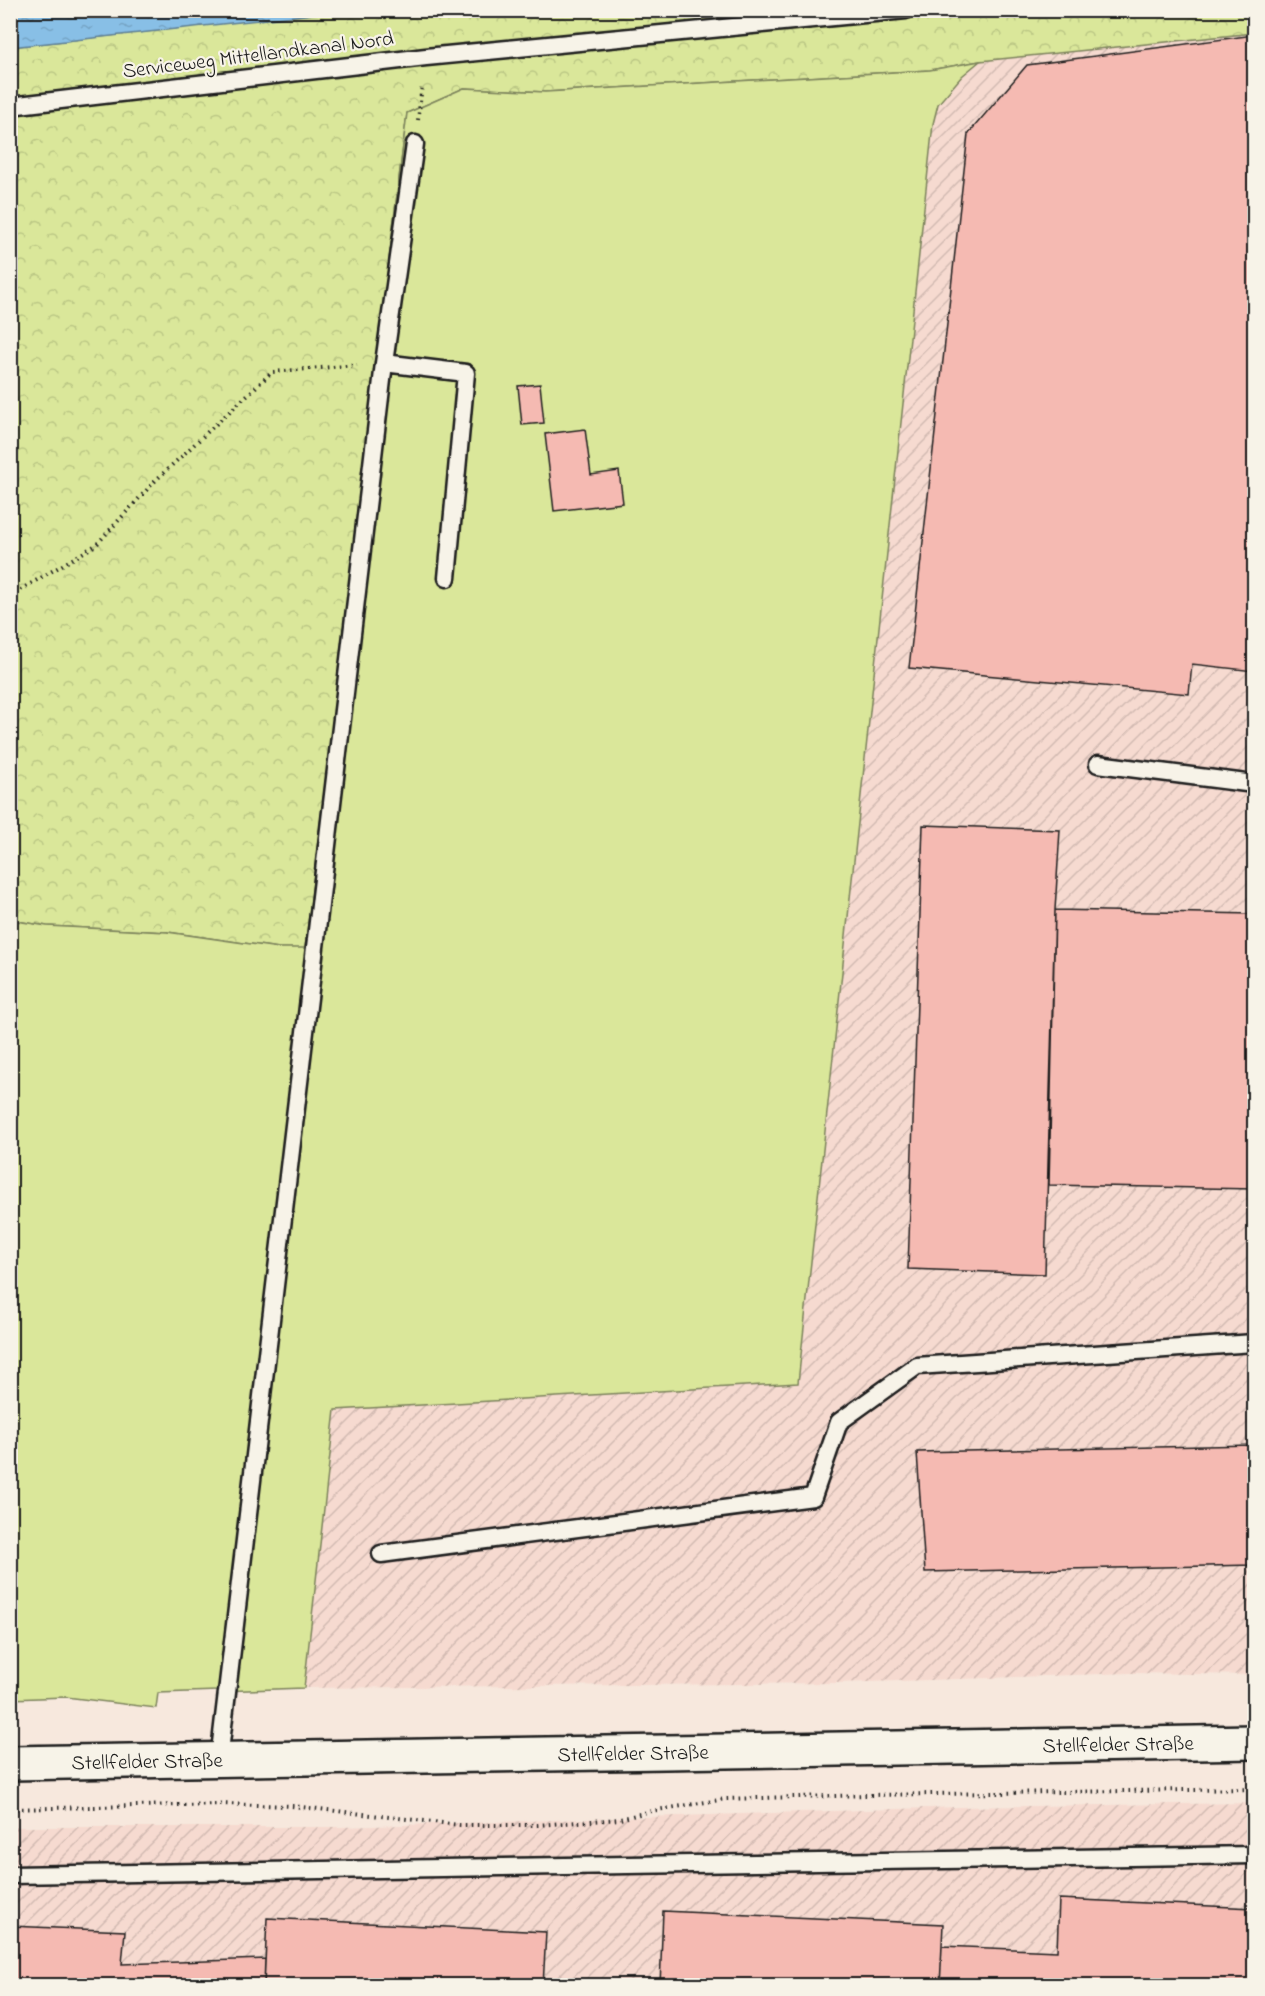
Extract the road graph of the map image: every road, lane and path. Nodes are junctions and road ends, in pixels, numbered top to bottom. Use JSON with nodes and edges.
{"nodes":[{"id":1,"x":906,"y":10,"type":"edge"},
{"id":2,"x":426,"y":57,"type":"junction"},
{"id":3,"x":10,"y":106,"type":"edge"},
{"id":4,"x":415,"y":144,"type":"joint"},
{"id":5,"x":384,"y":363,"type":"junction"},
{"id":6,"x":447,"y":578,"type":"dead end"},
{"id":7,"x":10,"y":596,"type":"edge"},
{"id":8,"x":1098,"y":764,"type":"dead end"},
{"id":9,"x":1254,"y":784,"type":"edge"},
{"id":10,"x":1254,"y":1342,"type":"edge"},
{"id":11,"x":381,"y":1554,"type":"dead end"},
{"id":12,"x":1254,"y":1742,"type":"edge"},
{"id":13,"x":219,"y":1760,"type":"junction"},
{"id":14,"x":10,"y":1763,"type":"edge"},
{"id":15,"x":1254,"y":1789,"type":"edge"},
{"id":16,"x":10,"y":1809,"type":"edge"},
{"id":17,"x":1254,"y":1854,"type":"edge"},
{"id":18,"x":10,"y":1875,"type":"edge"}],
"edges":[{"from":1,"to":2,"type":"lane","name":"Serviceweg Mittellandkanal Nord"},
{"from":2,"to":3,"type":"lane","name":"Serviceweg Mittellandkanal Nord"},
{"from":2,"to":4,"type":"path"},
{"from":4,"to":5,"type":"lane"},
{"from":5,"to":6,"type":"lane"},
{"from":5,"to":7,"type":"path"},
{"from":5,"to":13,"type":"lane"},
{"from":8,"to":9,"type":"lane"},
{"from":10,"to":11,"type":"lane"},
{"from":12,"to":13,"type":"street","name":"Stellfelder Straße"},
{"from":13,"to":14,"type":"street","name":"Stellfelder Straße"},
{"from":15,"to":16,"type":"path"},
{"from":17,"to":18,"type":"lane"}]}
